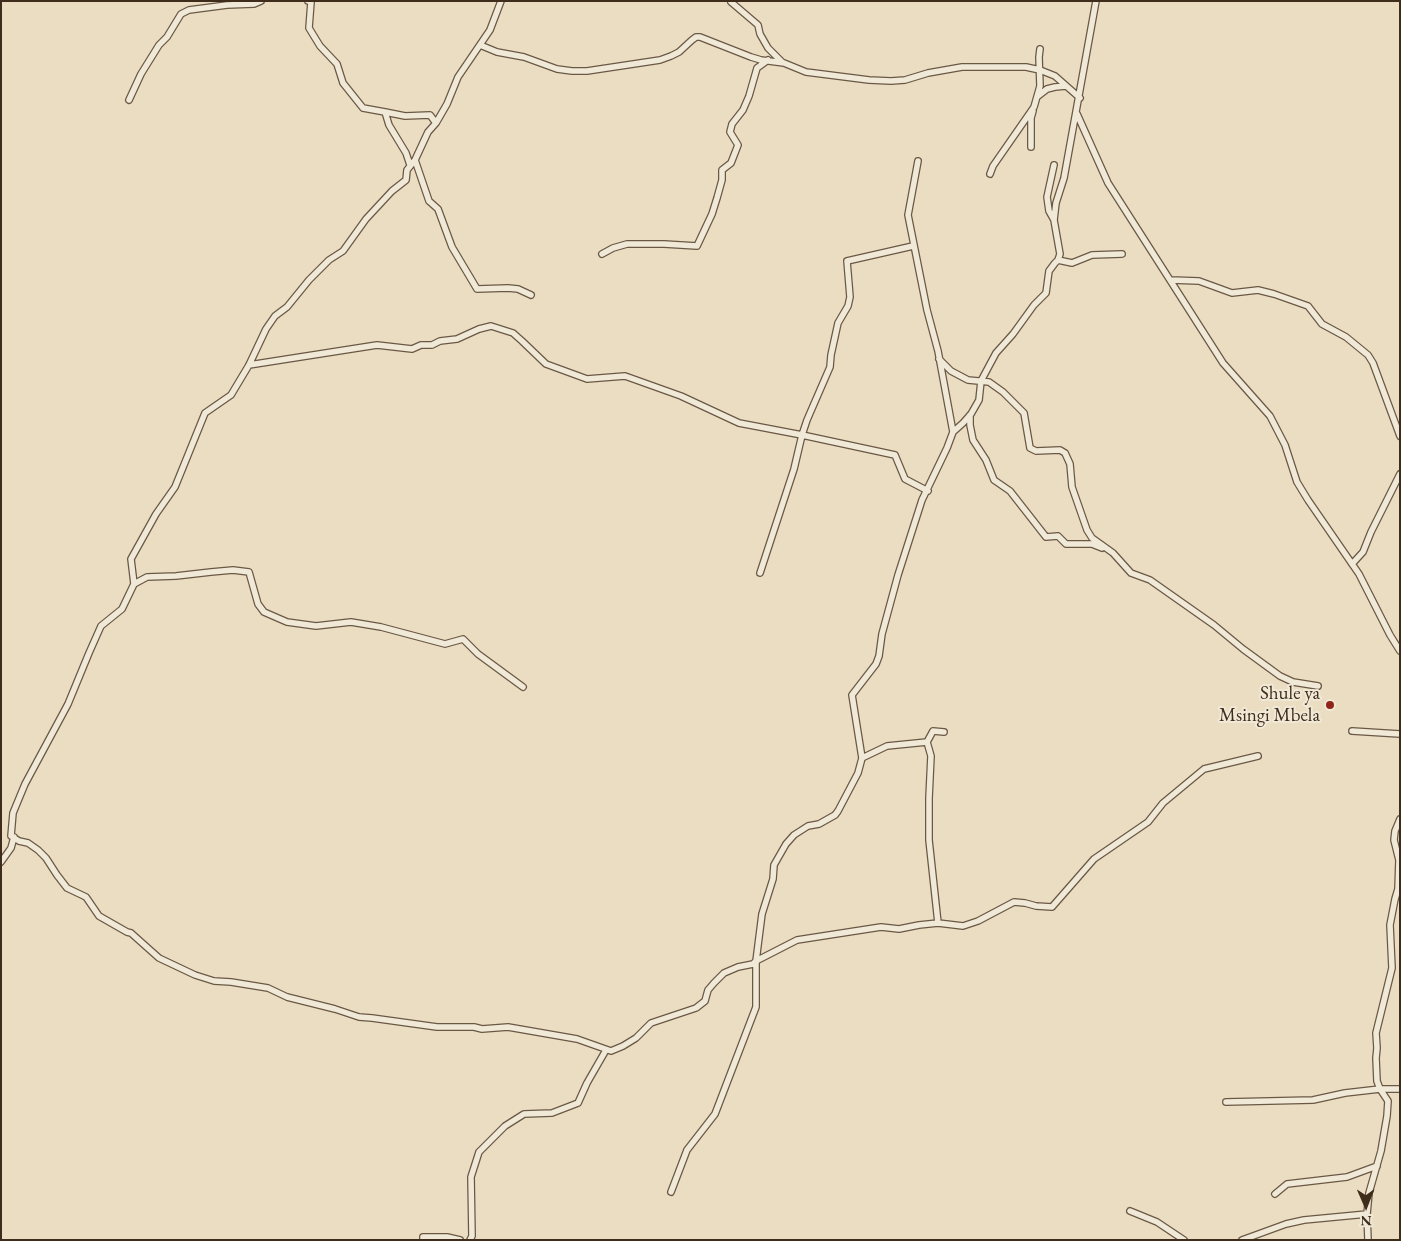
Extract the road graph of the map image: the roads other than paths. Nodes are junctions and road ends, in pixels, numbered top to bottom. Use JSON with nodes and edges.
{"nodes":[{"id":1,"x":261,"y":1,"type":"edge"},
{"id":2,"x":308,"y":1,"type":"edge"},
{"id":3,"x":501,"y":1,"type":"edge"},
{"id":4,"x":1096,"y":1,"type":"edge"},
{"id":5,"x":731,"y":2,"type":"edge"},
{"id":6,"x":480,"y":45,"type":"junction"},
{"id":7,"x":1040,"y":48,"type":"dead end"},
{"id":8,"x":768,"y":60,"type":"junction"},
{"id":9,"x":782,"y":62,"type":"junction"},
{"id":10,"x":1040,"y":70,"type":"junction"},
{"id":11,"x":1066,"y":86,"type":"junction"},
{"id":12,"x":1038,"y":96,"type":"junction"},
{"id":13,"x":1080,"y":98,"type":"junction"},
{"id":14,"x":129,"y":100,"type":"dead end"},
{"id":15,"x":1034,"y":107,"type":"junction"},
{"id":16,"x":385,"y":112,"type":"junction"},
{"id":17,"x":1077,"y":112,"type":"junction"},
{"id":18,"x":436,"y":123,"type":"junction"},
{"id":19,"x":1031,"y":146,"type":"dead end"},
{"id":20,"x":918,"y":161,"type":"dead end"},
{"id":21,"x":413,"y":162,"type":"junction"},
{"id":22,"x":1054,"y":165,"type":"dead end"},
{"id":23,"x":990,"y":174,"type":"dead end"},
{"id":24,"x":1054,"y":220,"type":"junction"},
{"id":25,"x":914,"y":246,"type":"junction"},
{"id":26,"x":602,"y":254,"type":"dead end"},
{"id":27,"x":1122,"y":254,"type":"dead end"},
{"id":28,"x":1058,"y":260,"type":"junction"},
{"id":29,"x":1171,"y":280,"type":"junction"},
{"id":30,"x":532,"y":295,"type":"dead end"},
{"id":31,"x":939,"y":359,"type":"junction"},
{"id":32,"x":249,"y":365,"type":"junction"},
{"id":33,"x":981,"y":381,"type":"junction"},
{"id":34,"x":970,"y":414,"type":"junction"},
{"id":35,"x":953,"y":432,"type":"junction"},
{"id":36,"x":802,"y":435,"type":"junction"},
{"id":37,"x":1400,"y":436,"type":"edge"},
{"id":38,"x":1400,"y":474,"type":"edge"},
{"id":39,"x":928,"y":491,"type":"junction"},
{"id":40,"x":1113,"y":553,"type":"junction"},
{"id":41,"x":1352,"y":564,"type":"junction"},
{"id":42,"x":760,"y":573,"type":"dead end"},
{"id":43,"x":134,"y":584,"type":"junction"},
{"id":44,"x":1400,"y":651,"type":"edge"},
{"id":45,"x":1318,"y":686,"type":"dead end"},
{"id":46,"x":523,"y":687,"type":"dead end"},
{"id":47,"x":1352,"y":731,"type":"dead end"},
{"id":48,"x":944,"y":732,"type":"dead end"},
{"id":49,"x":1400,"y":734,"type":"edge"},
{"id":50,"x":927,"y":742,"type":"junction"},
{"id":51,"x":1258,"y":756,"type":"dead end"},
{"id":52,"x":862,"y":758,"type":"junction"},
{"id":53,"x":1400,"y":819,"type":"edge"},
{"id":54,"x":14,"y":838,"type":"junction"},
{"id":55,"x":1,"y":862,"type":"edge"},
{"id":56,"x":938,"y":924,"type":"junction"},
{"id":57,"x":756,"y":961,"type":"junction"},
{"id":58,"x":606,"y":1050,"type":"junction"},
{"id":59,"x":1380,"y":1088,"type":"junction"},
{"id":60,"x":1400,"y":1089,"type":"edge"},
{"id":61,"x":1226,"y":1102,"type":"dead end"},
{"id":62,"x":1377,"y":1166,"type":"junction"},
{"id":63,"x":671,"y":1192,"type":"dead end"},
{"id":64,"x":1275,"y":1194,"type":"dead end"},
{"id":65,"x":1130,"y":1211,"type":"dead end"},
{"id":66,"x":1367,"y":1214,"type":"junction"},
{"id":67,"x":423,"y":1240,"type":"edge"},
{"id":68,"x":460,"y":1240,"type":"edge"},
{"id":69,"x":470,"y":1240,"type":"edge"},
{"id":70,"x":1184,"y":1240,"type":"edge"},
{"id":71,"x":1242,"y":1240,"type":"edge"},
{"id":72,"x":1368,"y":1240,"type":"edge"}],
"edges":[{"from":1,"to":14,"type":"street"},
{"from":2,"to":16,"type":"street"},
{"from":3,"to":6,"type":"street"},
{"from":4,"to":13,"type":"street"},
{"from":5,"to":9,"type":"street"},
{"from":6,"to":8,"type":"street"},
{"from":6,"to":18,"type":"street"},
{"from":7,"to":10,"type":"street"},
{"from":8,"to":9,"type":"street"},
{"from":8,"to":26,"type":"street"},
{"from":9,"to":10,"type":"street"},
{"from":10,"to":11,"type":"street"},
{"from":10,"to":12,"type":"street"},
{"from":11,"to":12,"type":"street"},
{"from":11,"to":13,"type":"street"},
{"from":12,"to":15,"type":"street"},
{"from":13,"to":17,"type":"street"},
{"from":15,"to":19,"type":"street"},
{"from":15,"to":23,"type":"street"},
{"from":16,"to":18,"type":"street"},
{"from":16,"to":21,"type":"street"},
{"from":17,"to":24,"type":"street"},
{"from":17,"to":29,"type":"street"},
{"from":18,"to":21,"type":"street"},
{"from":20,"to":25,"type":"street"},
{"from":21,"to":30,"type":"street"},
{"from":21,"to":32,"type":"street"},
{"from":22,"to":24,"type":"street"},
{"from":24,"to":28,"type":"street"},
{"from":25,"to":31,"type":"street"},
{"from":25,"to":36,"type":"street"},
{"from":27,"to":28,"type":"street"},
{"from":28,"to":33,"type":"street"},
{"from":29,"to":37,"type":"street"},
{"from":29,"to":41,"type":"street"},
{"from":31,"to":33,"type":"street"},
{"from":31,"to":35,"type":"street"},
{"from":32,"to":36,"type":"street"},
{"from":32,"to":43,"type":"street"},
{"from":33,"to":34,"type":"street"},
{"from":33,"to":40,"type":"street"},
{"from":34,"to":35,"type":"street"},
{"from":34,"to":40,"type":"street"},
{"from":35,"to":39,"type":"street"},
{"from":36,"to":39,"type":"street"},
{"from":36,"to":42,"type":"street"},
{"from":38,"to":41,"type":"street"},
{"from":39,"to":52,"type":"street"},
{"from":40,"to":45,"type":"street"},
{"from":41,"to":44,"type":"street"},
{"from":43,"to":46,"type":"street"},
{"from":43,"to":54,"type":"street"},
{"from":47,"to":49,"type":"street"},
{"from":48,"to":50,"type":"street"},
{"from":50,"to":52,"type":"street"},
{"from":50,"to":56,"type":"street"},
{"from":51,"to":56,"type":"street"},
{"from":52,"to":57,"type":"street"},
{"from":53,"to":59,"type":"street"},
{"from":54,"to":55,"type":"street"},
{"from":54,"to":58,"type":"street"},
{"from":56,"to":57,"type":"street"},
{"from":57,"to":58,"type":"street"},
{"from":57,"to":63,"type":"street"},
{"from":58,"to":69,"type":"street"},
{"from":59,"to":60,"type":"street"},
{"from":59,"to":61,"type":"street"},
{"from":59,"to":62,"type":"street"},
{"from":62,"to":64,"type":"street"},
{"from":62,"to":66,"type":"street"},
{"from":65,"to":70,"type":"street"},
{"from":66,"to":71,"type":"street"},
{"from":66,"to":72,"type":"street"},
{"from":67,"to":68,"type":"street"}]}
